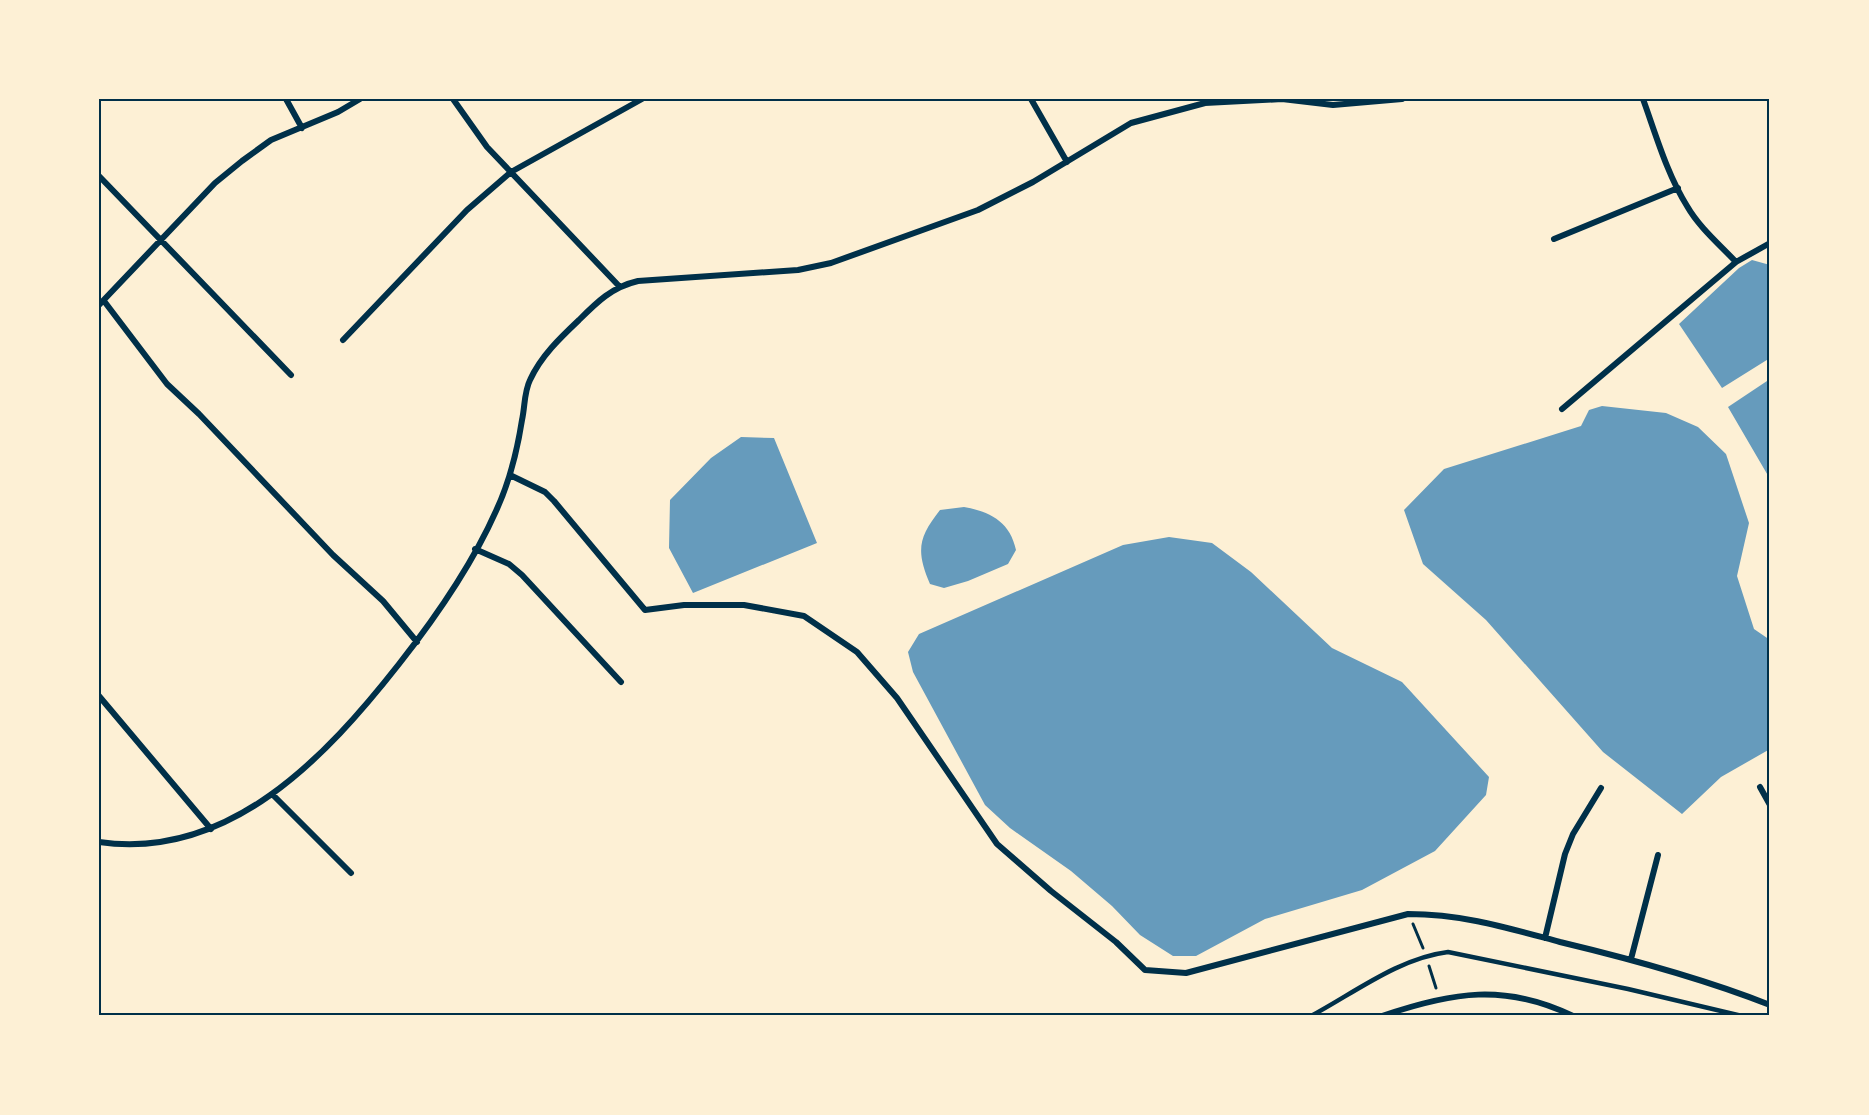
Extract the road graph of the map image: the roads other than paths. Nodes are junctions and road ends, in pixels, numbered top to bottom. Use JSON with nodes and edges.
{"nodes":[{"id":1,"x":286,"y":99,"type":"edge"},
{"id":2,"x":360,"y":99,"type":"edge"},
{"id":3,"x":453,"y":99,"type":"edge"},
{"id":4,"x":642,"y":99,"type":"edge"},
{"id":5,"x":1031,"y":99,"type":"edge"},
{"id":6,"x":1402,"y":99,"type":"edge"},
{"id":7,"x":1643,"y":99,"type":"edge"},
{"id":8,"x":302,"y":128,"type":"junction"},
{"id":9,"x":1067,"y":162,"type":"junction"},
{"id":10,"x":512,"y":172,"type":"junction"},
{"id":11,"x":99,"y":176,"type":"edge"},
{"id":12,"x":1678,"y":188,"type":"junction"},
{"id":13,"x":1554,"y":239,"type":"dead end"},
{"id":14,"x":161,"y":241,"type":"junction"},
{"id":15,"x":1770,"y":243,"type":"edge"},
{"id":16,"x":1736,"y":262,"type":"junction"},
{"id":17,"x":619,"y":286,"type":"junction"},
{"id":18,"x":102,"y":303,"type":"edge"},
{"id":19,"x":344,"y":340,"type":"dead end"},
{"id":20,"x":291,"y":375,"type":"dead end"},
{"id":21,"x":1562,"y":410,"type":"dead end"},
{"id":22,"x":512,"y":476,"type":"junction"},
{"id":23,"x":475,"y":549,"type":"junction"},
{"id":24,"x":417,"y":642,"type":"junction"},
{"id":25,"x":621,"y":682,"type":"dead end"},
{"id":26,"x":99,"y":696,"type":"edge"},
{"id":27,"x":1760,"y":787,"type":"dead end"},
{"id":28,"x":1602,"y":788,"type":"dead end"},
{"id":29,"x":272,"y":794,"type":"junction"},
{"id":30,"x":1770,"y":805,"type":"edge"},
{"id":31,"x":211,"y":829,"type":"junction"},
{"id":32,"x":99,"y":842,"type":"edge"},
{"id":33,"x":1658,"y":855,"type":"dead end"},
{"id":34,"x":351,"y":873,"type":"dead end"},
{"id":35,"x":1545,"y":938,"type":"junction"},
{"id":36,"x":1631,"y":959,"type":"junction"},
{"id":37,"x":1770,"y":1005,"type":"edge"},
{"id":38,"x":1311,"y":1016,"type":"edge"},
{"id":39,"x":1382,"y":1016,"type":"edge"},
{"id":40,"x":1573,"y":1016,"type":"edge"},
{"id":41,"x":1591,"y":1016,"type":"edge"},
{"id":42,"x":1742,"y":1016,"type":"edge"}],
"edges":[{"from":1,"to":8,"type":"street"},
{"from":2,"to":8,"type":"street"},
{"from":3,"to":10,"type":"street"},
{"from":4,"to":10,"type":"street"},
{"from":5,"to":9,"type":"street"},
{"from":6,"to":9,"type":"street"},
{"from":7,"to":12,"type":"street"},
{"from":8,"to":14,"type":"street"},
{"from":9,"to":17,"type":"street"},
{"from":10,"to":17,"type":"street"},
{"from":10,"to":19,"type":"street"},
{"from":11,"to":14,"type":"street"},
{"from":12,"to":13,"type":"street"},
{"from":12,"to":16,"type":"street"},
{"from":14,"to":18,"type":"street"},
{"from":14,"to":20,"type":"street"},
{"from":15,"to":16,"type":"street"},
{"from":16,"to":21,"type":"street"},
{"from":17,"to":22,"type":"street"},
{"from":18,"to":24,"type":"street"},
{"from":22,"to":23,"type":"street"},
{"from":22,"to":35,"type":"street"},
{"from":23,"to":24,"type":"street"},
{"from":23,"to":25,"type":"street"},
{"from":24,"to":29,"type":"street"},
{"from":26,"to":31,"type":"street"},
{"from":27,"to":30,"type":"street"},
{"from":28,"to":35,"type":"street"},
{"from":29,"to":31,"type":"street"},
{"from":29,"to":34,"type":"street"},
{"from":31,"to":32,"type":"street"},
{"from":33,"to":36,"type":"street"},
{"from":35,"to":36,"type":"street"},
{"from":36,"to":37,"type":"street"},
{"from":38,"to":42,"type":"lane"},
{"from":39,"to":40,"type":"street"},
{"from":40,"to":41,"type":"street"}]}
